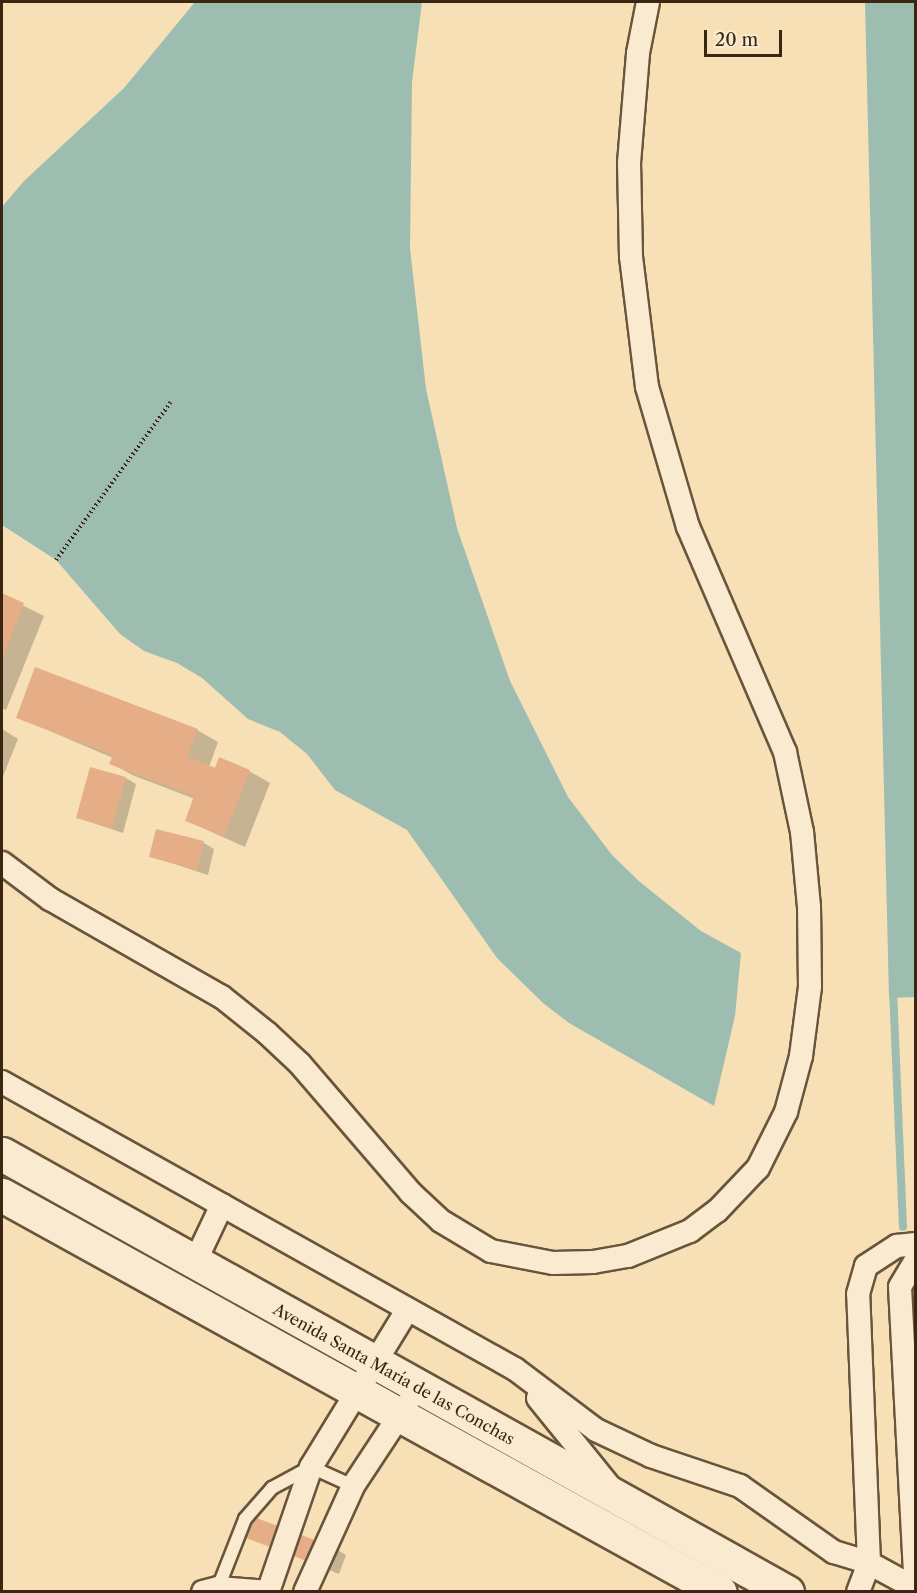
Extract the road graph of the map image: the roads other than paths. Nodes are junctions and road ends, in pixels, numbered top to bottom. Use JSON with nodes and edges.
{"nodes":[{"id":1,"x":648,"y":2,"type":"edge"},
{"id":2,"x":2,"y":863,"type":"edge"},
{"id":3,"x":2,"y":1082,"type":"edge"},
{"id":4,"x":2,"y":1154,"type":"edge"},
{"id":5,"x":2,"y":1195,"type":"edge"},
{"id":6,"x":222,"y":1206,"type":"junction"},
{"id":7,"x":915,"y":1244,"type":"edge"},
{"id":8,"x":915,"y":1260,"type":"edge"},
{"id":9,"x":195,"y":1262,"type":"junction"},
{"id":10,"x":408,"y":1310,"type":"junction"},
{"id":11,"x":374,"y":1362,"type":"junction"},
{"id":12,"x":515,"y":1370,"type":"junction"},
{"id":13,"x":418,"y":1387,"type":"junction"},
{"id":14,"x":356,"y":1390,"type":"junction"},
{"id":15,"x":399,"y":1415,"type":"junction"},
{"id":16,"x":311,"y":1467,"type":"junction"},
{"id":17,"x":353,"y":1486,"type":"junction"},
{"id":18,"x":622,"y":1502,"type":"junction"},
{"id":19,"x":869,"y":1563,"type":"junction"},
{"id":20,"x":915,"y":1589,"type":"edge"},
{"id":21,"x":211,"y":1590,"type":"edge"},
{"id":22,"x":269,"y":1591,"type":"edge"},
{"id":23,"x":305,"y":1592,"type":"edge"},
{"id":24,"x":720,"y":1592,"type":"edge"},
{"id":25,"x":788,"y":1592,"type":"edge"},
{"id":26,"x":858,"y":1592,"type":"edge"}],
"edges":[{"from":1,"to":2,"type":"street"},
{"from":3,"to":6,"type":"street"},
{"from":4,"to":9,"type":"main road","name":"Avenida Santa María de las Conchas"},
{"from":5,"to":14,"type":"main road","name":"Avenida Santa María de las Conchas"},
{"from":6,"to":9,"type":"street"},
{"from":6,"to":10,"type":"street"},
{"from":7,"to":19,"type":"street"},
{"from":8,"to":20,"type":"street"},
{"from":9,"to":11,"type":"main road","name":"Avenida Santa María de las Conchas"},
{"from":10,"to":11,"type":"street"},
{"from":10,"to":12,"type":"street"},
{"from":11,"to":13,"type":"main road","name":"Avenida Santa María de las Conchas"},
{"from":11,"to":14,"type":"street"},
{"from":12,"to":18,"type":"street"},
{"from":12,"to":19,"type":"street"},
{"from":13,"to":15,"type":"street"},
{"from":13,"to":18,"type":"main road","name":"Avenida Santa María de las Conchas"},
{"from":14,"to":15,"type":"main road","name":"Avenida Santa María de las Conchas"},
{"from":14,"to":16,"type":"street"},
{"from":15,"to":17,"type":"street"},
{"from":15,"to":24,"type":"main road","name":"Avenida Santa María de las Conchas"},
{"from":16,"to":17,"type":"lane"},
{"from":16,"to":21,"type":"lane"},
{"from":16,"to":22,"type":"street"},
{"from":17,"to":23,"type":"street"},
{"from":18,"to":25,"type":"main road","name":"Avenida Santa María de las Conchas"},
{"from":19,"to":20,"type":"street"},
{"from":19,"to":26,"type":"street"},
{"from":21,"to":22,"type":"street"}]}
